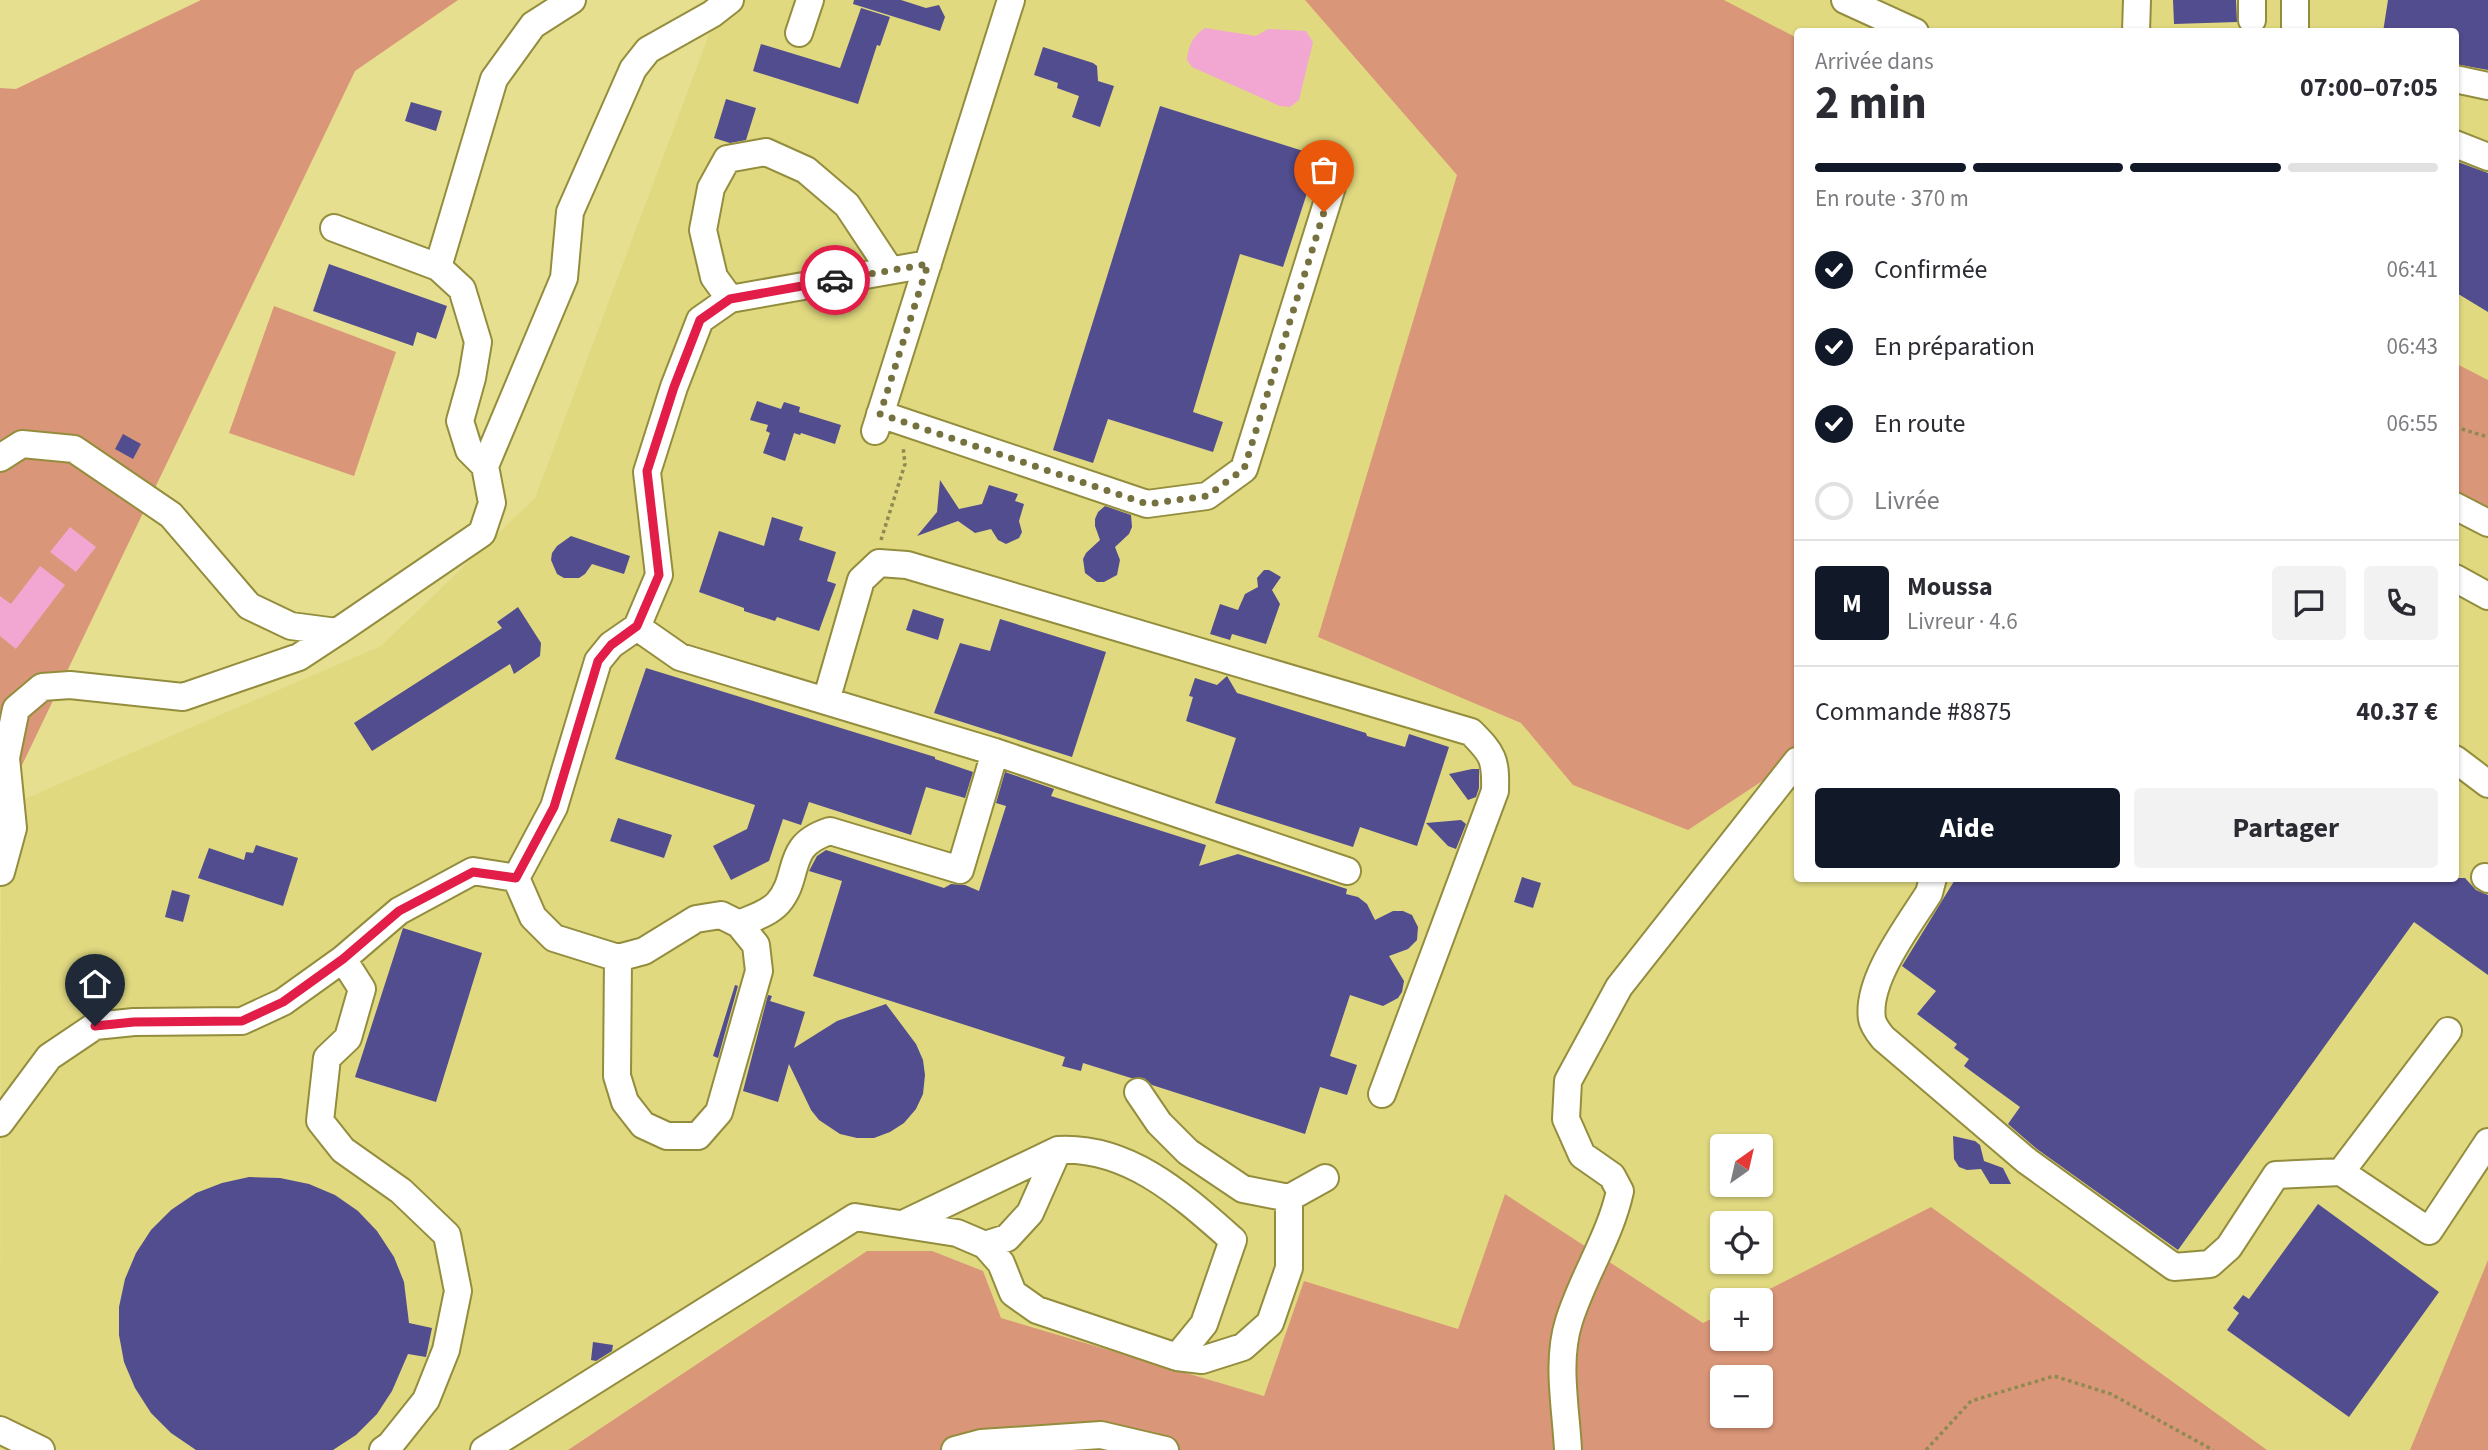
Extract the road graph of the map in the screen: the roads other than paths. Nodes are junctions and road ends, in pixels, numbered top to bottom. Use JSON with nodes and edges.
{"nodes":[{"id":1,"x":572,"y":0,"type":"edge"},
{"id":2,"x":730,"y":0,"type":"edge"},
{"id":3,"x":810,"y":0,"type":"edge"},
{"id":4,"x":1011,"y":0,"type":"edge"},
{"id":5,"x":1845,"y":0,"type":"edge"},
{"id":6,"x":2137,"y":0,"type":"edge"},
{"id":7,"x":2295,"y":0,"type":"edge"},
{"id":8,"x":1906,"y":28,"type":"edge"},
{"id":9,"x":2136,"y":28,"type":"edge"},
{"id":10,"x":2295,"y":28,"type":"edge"},
{"id":11,"x":799,"y":33,"type":"dead end"},
{"id":12,"x":2459,"y":80,"type":"edge"},
{"id":13,"x":2488,"y":86,"type":"edge"},
{"id":14,"x":2459,"y":146,"type":"edge"},
{"id":15,"x":2488,"y":157,"type":"edge"},
{"id":16,"x":1332,"y":187,"type":"dead end"},
{"id":17,"x":334,"y":228,"type":"dead end"},
{"id":18,"x":928,"y":264,"type":"junction"},
{"id":19,"x":438,"y":267,"type":"junction"},
{"id":20,"x":890,"y":270,"type":"junction"},
{"id":21,"x":730,"y":299,"type":"junction"},
{"id":22,"x":0,"y":458,"type":"edge"},
{"id":23,"x":485,"y":466,"type":"junction"},
{"id":24,"x":2459,"y":508,"type":"edge"},
{"id":25,"x":2488,"y":523,"type":"edge"},
{"id":26,"x":2459,"y":580,"type":"edge"},
{"id":27,"x":2488,"y":596,"type":"edge"},
{"id":28,"x":637,"y":626,"type":"junction"},
{"id":29,"x":337,"y":632,"type":"junction"},
{"id":30,"x":826,"y":701,"type":"junction"},
{"id":31,"x":995,"y":752,"type":"junction"},
{"id":32,"x":2459,"y":763,"type":"edge"},
{"id":33,"x":1794,"y":765,"type":"edge"},
{"id":34,"x":2488,"y":784,"type":"edge"},
{"id":35,"x":1347,"y":871,"type":"dead end"},
{"id":36,"x":1,"y":872,"type":"edge"},
{"id":37,"x":516,"y":878,"type":"junction"},
{"id":38,"x":1932,"y":882,"type":"edge"},
{"id":39,"x":739,"y":924,"type":"junction"},
{"id":40,"x":618,"y":958,"type":"junction"},
{"id":41,"x":343,"y":959,"type":"junction"},
{"id":42,"x":2448,"y":1031,"type":"dead end"},
{"id":43,"x":1138,"y":1093,"type":"dead end"},
{"id":44,"x":1382,"y":1094,"type":"dead end"},
{"id":45,"x":0,"y":1123,"type":"edge"},
{"id":46,"x":2488,"y":1142,"type":"edge"},
{"id":47,"x":1058,"y":1150,"type":"junction"},
{"id":48,"x":2341,"y":1172,"type":"junction"},
{"id":49,"x":1325,"y":1178,"type":"dead end"},
{"id":50,"x":1289,"y":1198,"type":"junction"},
{"id":51,"x":905,"y":1223,"type":"junction"},
{"id":52,"x":985,"y":1245,"type":"junction"},
{"id":53,"x":1177,"y":1357,"type":"junction"},
{"id":54,"x":0,"y":1430,"type":"edge"},
{"id":55,"x":41,"y":1450,"type":"edge"},
{"id":56,"x":383,"y":1450,"type":"edge"},
{"id":57,"x":484,"y":1450,"type":"edge"},
{"id":58,"x":955,"y":1450,"type":"edge"},
{"id":59,"x":1165,"y":1450,"type":"edge"},
{"id":60,"x":1568,"y":1450,"type":"edge"}],
"edges":[{"from":1,"to":19,"type":"street"},
{"from":2,"to":23,"type":"street"},
{"from":3,"to":11,"type":"street"},
{"from":4,"to":18,"type":"street"},
{"from":5,"to":8,"type":"street"},
{"from":6,"to":9,"type":"street"},
{"from":7,"to":10,"type":"street"},
{"from":12,"to":13,"type":"street"},
{"from":14,"to":15,"type":"street"},
{"from":16,"to":18,"type":"street"},
{"from":17,"to":19,"type":"street"},
{"from":18,"to":20,"type":"street"},
{"from":19,"to":23,"type":"street"},
{"from":20,"to":21,"type":"street"},
{"from":20,"to":21,"type":"street"},
{"from":21,"to":28,"type":"street"},
{"from":22,"to":29,"type":"street"},
{"from":23,"to":29,"type":"street"},
{"from":24,"to":25,"type":"street"},
{"from":26,"to":27,"type":"street"},
{"from":28,"to":30,"type":"street"},
{"from":28,"to":37,"type":"street"},
{"from":29,"to":36,"type":"street"},
{"from":30,"to":31,"type":"street"},
{"from":30,"to":44,"type":"street"},
{"from":31,"to":35,"type":"street"},
{"from":31,"to":39,"type":"street"},
{"from":32,"to":34,"type":"street"},
{"from":33,"to":60,"type":"street"},
{"from":37,"to":40,"type":"street"},
{"from":37,"to":41,"type":"street"},
{"from":38,"to":48,"type":"street"},
{"from":39,"to":40,"type":"street"},
{"from":39,"to":40,"type":"street"},
{"from":41,"to":45,"type":"street"},
{"from":41,"to":56,"type":"street"},
{"from":42,"to":48,"type":"street"},
{"from":43,"to":50,"type":"street"},
{"from":46,"to":48,"type":"street"},
{"from":47,"to":51,"type":"street"},
{"from":47,"to":52,"type":"street"},
{"from":47,"to":53,"type":"street"},
{"from":49,"to":50,"type":"street"},
{"from":50,"to":53,"type":"street"},
{"from":51,"to":52,"type":"street"},
{"from":51,"to":57,"type":"street"},
{"from":52,"to":53,"type":"street"},
{"from":54,"to":55,"type":"street"},
{"from":58,"to":59,"type":"street"}]}
